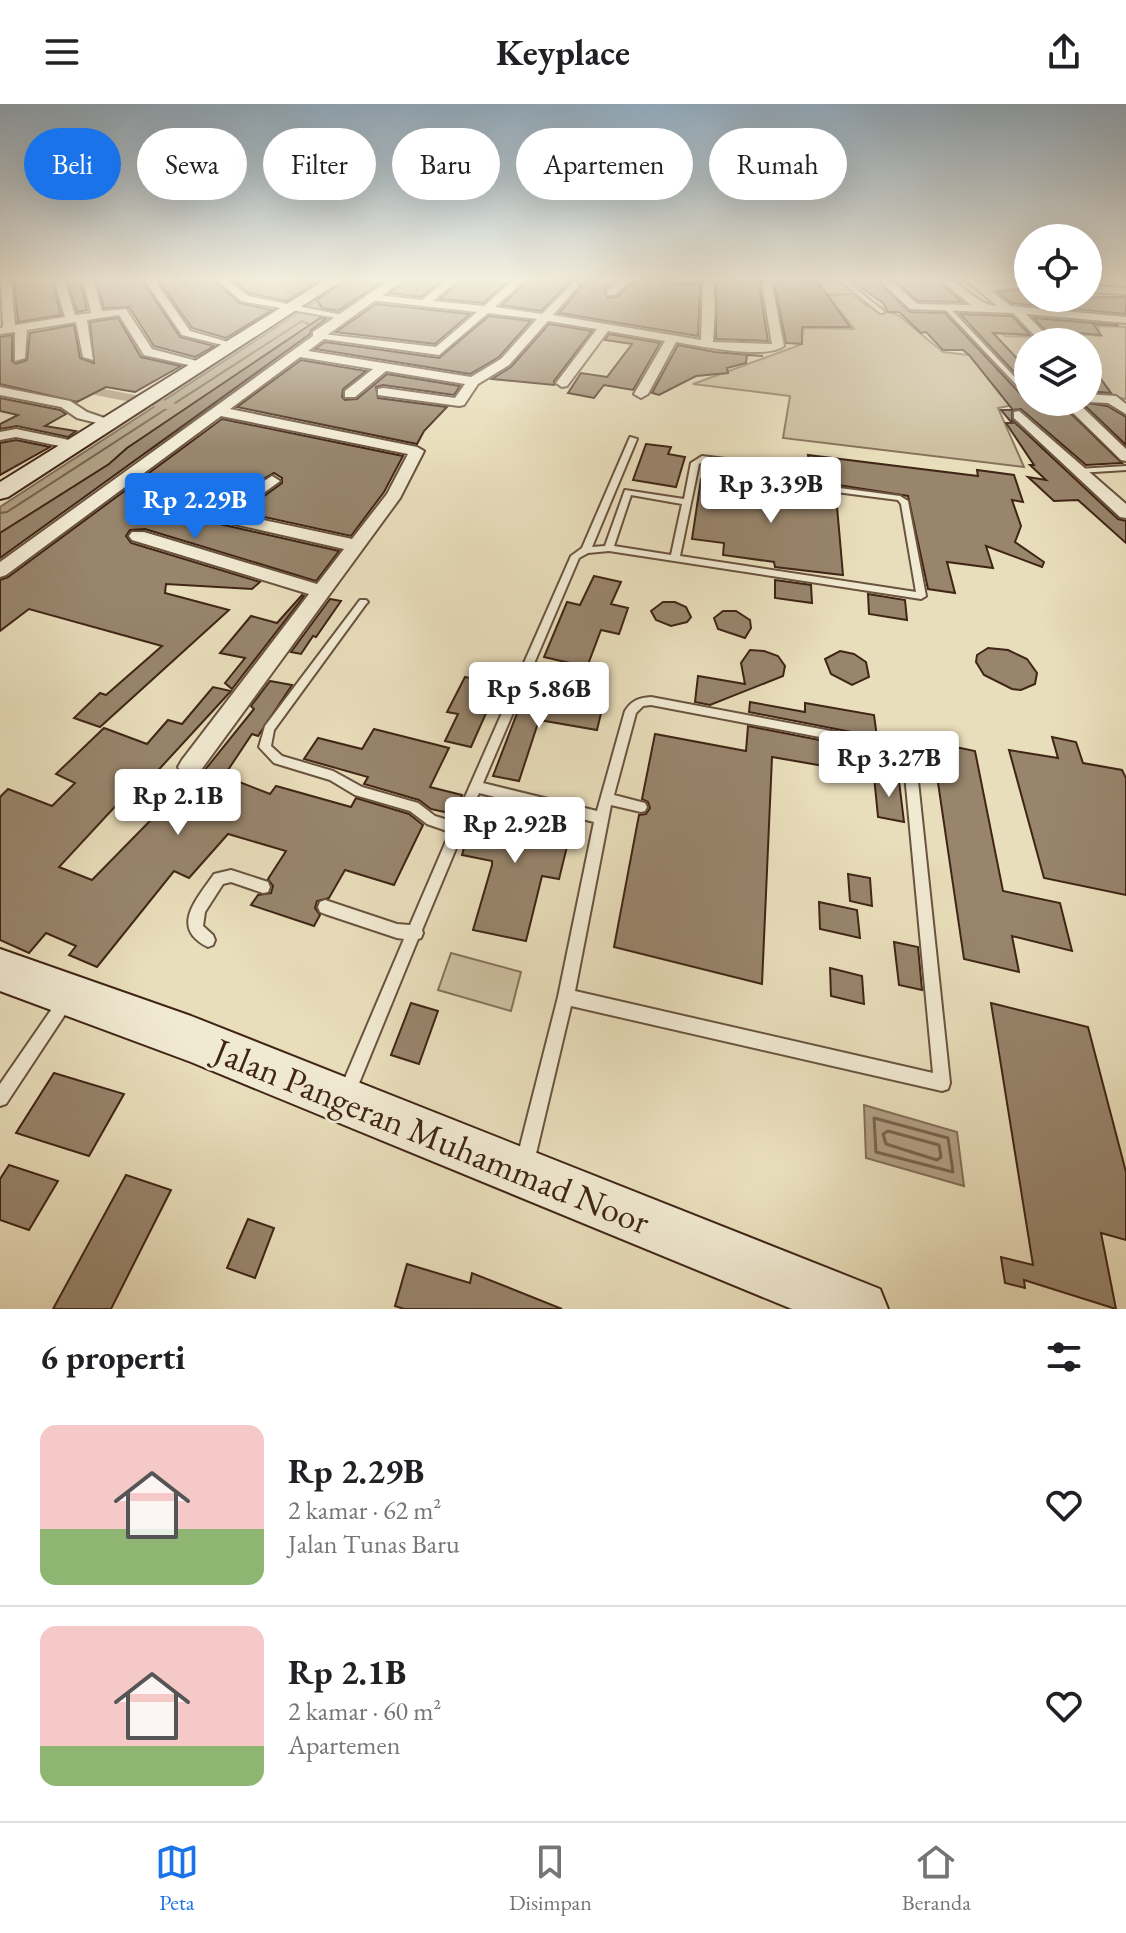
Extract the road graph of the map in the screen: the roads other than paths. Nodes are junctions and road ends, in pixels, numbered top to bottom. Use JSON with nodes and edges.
{"nodes":[{"id":1,"x":12,"y":335,"type":"edge"},
{"id":2,"x":82,"y":335,"type":"edge"},
{"id":3,"x":138,"y":335,"type":"edge"},
{"id":4,"x":194,"y":335,"type":"edge"},
{"id":5,"x":248,"y":335,"type":"edge"},
{"id":6,"x":318,"y":335,"type":"edge"},
{"id":7,"x":320,"y":335,"type":"edge"},
{"id":8,"x":457,"y":335,"type":"edge"},
{"id":9,"x":528,"y":335,"type":"edge"},
{"id":10,"x":599,"y":335,"type":"edge"},
{"id":11,"x":661,"y":335,"type":"edge"},
{"id":12,"x":708,"y":335,"type":"edge"},
{"id":13,"x":775,"y":335,"type":"edge"},
{"id":14,"x":972,"y":335,"type":"edge"},
{"id":15,"x":673,"y":337,"type":"junction"},
{"id":16,"x":707,"y":342,"type":"junction"},
{"id":17,"x":231,"y":346,"type":"junction"},
{"id":18,"x":297,"y":353,"type":"junction"},
{"id":19,"x":89,"y":357,"type":"dead end"},
{"id":20,"x":19,"y":358,"type":"dead end"},
{"id":21,"x":202,"y":364,"type":"junction"},
{"id":22,"x":383,"y":367,"type":"junction"},
{"id":23,"x":1014,"y":380,"type":"edge"},
{"id":24,"x":473,"y":381,"type":"junction"},
{"id":25,"x":562,"y":383,"type":"dead end"},
{"id":26,"x":0,"y":391,"type":"edge"},
{"id":27,"x":383,"y":392,"type":"dead end"},
{"id":28,"x":350,"y":394,"type":"dead end"},
{"id":29,"x":641,"y":394,"type":"dead end"},
{"id":30,"x":1102,"y":398,"type":"edge"},
{"id":31,"x":1126,"y":410,"type":"edge"},
{"id":32,"x":218,"y":411,"type":"junction"},
{"id":33,"x":1020,"y":416,"type":"edge"},
{"id":34,"x":1084,"y":416,"type":"edge"},
{"id":35,"x":109,"y":422,"type":"junction"},
{"id":36,"x":0,"y":436,"type":"edge"},
{"id":37,"x":633,"y":439,"type":"dead end"},
{"id":38,"x":74,"y":445,"type":"junction"},
{"id":39,"x":1126,"y":457,"type":"edge"},
{"id":40,"x":1126,"y":468,"type":"edge"},
{"id":41,"x":1078,"y":471,"type":"junction"},
{"id":42,"x":272,"y":481,"type":"dead end"},
{"id":43,"x":0,"y":492,"type":"edge"},
{"id":44,"x":688,"y":502,"type":"junction"},
{"id":45,"x":1126,"y":513,"type":"edge"},
{"id":46,"x":138,"y":536,"type":"dead end"},
{"id":47,"x":357,"y":546,"type":"junction"},
{"id":48,"x":609,"y":548,"type":"junction"},
{"id":49,"x":586,"y":550,"type":"junction"},
{"id":50,"x":675,"y":559,"type":"junction"},
{"id":51,"x":0,"y":571,"type":"edge"},
{"id":52,"x":323,"y":592,"type":"junction"},
{"id":53,"x":363,"y":602,"type":"dead end"},
{"id":54,"x":190,"y":767,"type":"dead end"},
{"id":55,"x":477,"y":787,"type":"junction"},
{"id":56,"x":607,"y":799,"type":"junction"},
{"id":57,"x":641,"y":807,"type":"dead end"},
{"id":58,"x":601,"y":818,"type":"junction"},
{"id":59,"x":459,"y":829,"type":"junction"},
{"id":60,"x":263,"y":887,"type":"dead end"},
{"id":61,"x":325,"y":907,"type":"dead end"},
{"id":62,"x":416,"y":933,"type":"junction"},
{"id":63,"x":208,"y":940,"type":"dead end"},
{"id":64,"x":0,"y":970,"type":"edge"},
{"id":65,"x":69,"y":997,"type":"junction"},
{"id":66,"x":566,"y":997,"type":"junction"},
{"id":67,"x":0,"y":1098,"type":"edge"},
{"id":68,"x":344,"y":1100,"type":"junction"},
{"id":69,"x":523,"y":1171,"type":"junction"},
{"id":70,"x":860,"y":1309,"type":"edge"}],
"edges":[{"from":1,"to":20,"type":"street"},
{"from":2,"to":19,"type":"street"},
{"from":3,"to":21,"type":"street"},
{"from":4,"to":17,"type":"street"},
{"from":5,"to":17,"type":"main road"},
{"from":6,"to":18,"type":"street"},
{"from":7,"to":8,"type":"street"},
{"from":9,"to":24,"type":"street"},
{"from":10,"to":25,"type":"street"},
{"from":11,"to":15,"type":"street"},
{"from":12,"to":16,"type":"street"},
{"from":13,"to":16,"type":"street"},
{"from":14,"to":23,"type":"lane"},
{"from":15,"to":16,"type":"street"},
{"from":15,"to":29,"type":"street"},
{"from":17,"to":21,"type":"main road"},
{"from":18,"to":22,"type":"street"},
{"from":18,"to":32,"type":"street"},
{"from":21,"to":35,"type":"main road"},
{"from":22,"to":24,"type":"street"},
{"from":22,"to":28,"type":"street"},
{"from":24,"to":27,"type":"street"},
{"from":26,"to":35,"type":"street"},
{"from":30,"to":31,"type":"street"},
{"from":32,"to":47,"type":"street"},
{"from":32,"to":51,"type":"street"},
{"from":33,"to":41,"type":"street"},
{"from":34,"to":39,"type":"street"},
{"from":35,"to":38,"type":"main road"},
{"from":36,"to":38,"type":"street"},
{"from":37,"to":49,"type":"lane"},
{"from":38,"to":43,"type":"main road"},
{"from":40,"to":41,"type":"lane"},
{"from":41,"to":45,"type":"street"},
{"from":42,"to":47,"type":"street"},
{"from":44,"to":48,"type":"lane"},
{"from":44,"to":50,"type":"lane"},
{"from":44,"to":50,"type":"lane"},
{"from":46,"to":52,"type":"street"},
{"from":47,"to":52,"type":"street"},
{"from":48,"to":49,"type":"lane"},
{"from":48,"to":50,"type":"lane"},
{"from":49,"to":55,"type":"lane"},
{"from":52,"to":54,"type":"street"},
{"from":53,"to":59,"type":"lane"},
{"from":55,"to":58,"type":"lane"},
{"from":55,"to":59,"type":"lane"},
{"from":56,"to":57,"type":"lane"},
{"from":56,"to":58,"type":"lane"},
{"from":56,"to":66,"type":"lane"},
{"from":58,"to":66,"type":"lane"},
{"from":59,"to":62,"type":"lane"},
{"from":60,"to":63,"type":"lane"},
{"from":61,"to":62,"type":"lane"},
{"from":62,"to":68,"type":"lane"},
{"from":64,"to":65,"type":"main road","name":"Jalan Pangeran Muhammad Noor"},
{"from":65,"to":67,"type":"lane"},
{"from":65,"to":68,"type":"main road","name":"Jalan Pangeran Muhammad Noor"},
{"from":66,"to":69,"type":"lane"},
{"from":68,"to":69,"type":"main road","name":"Jalan Pangeran Muhammad Noor"},
{"from":69,"to":70,"type":"main road","name":"Jalan Pangeran Muhammad Noor"}]}
